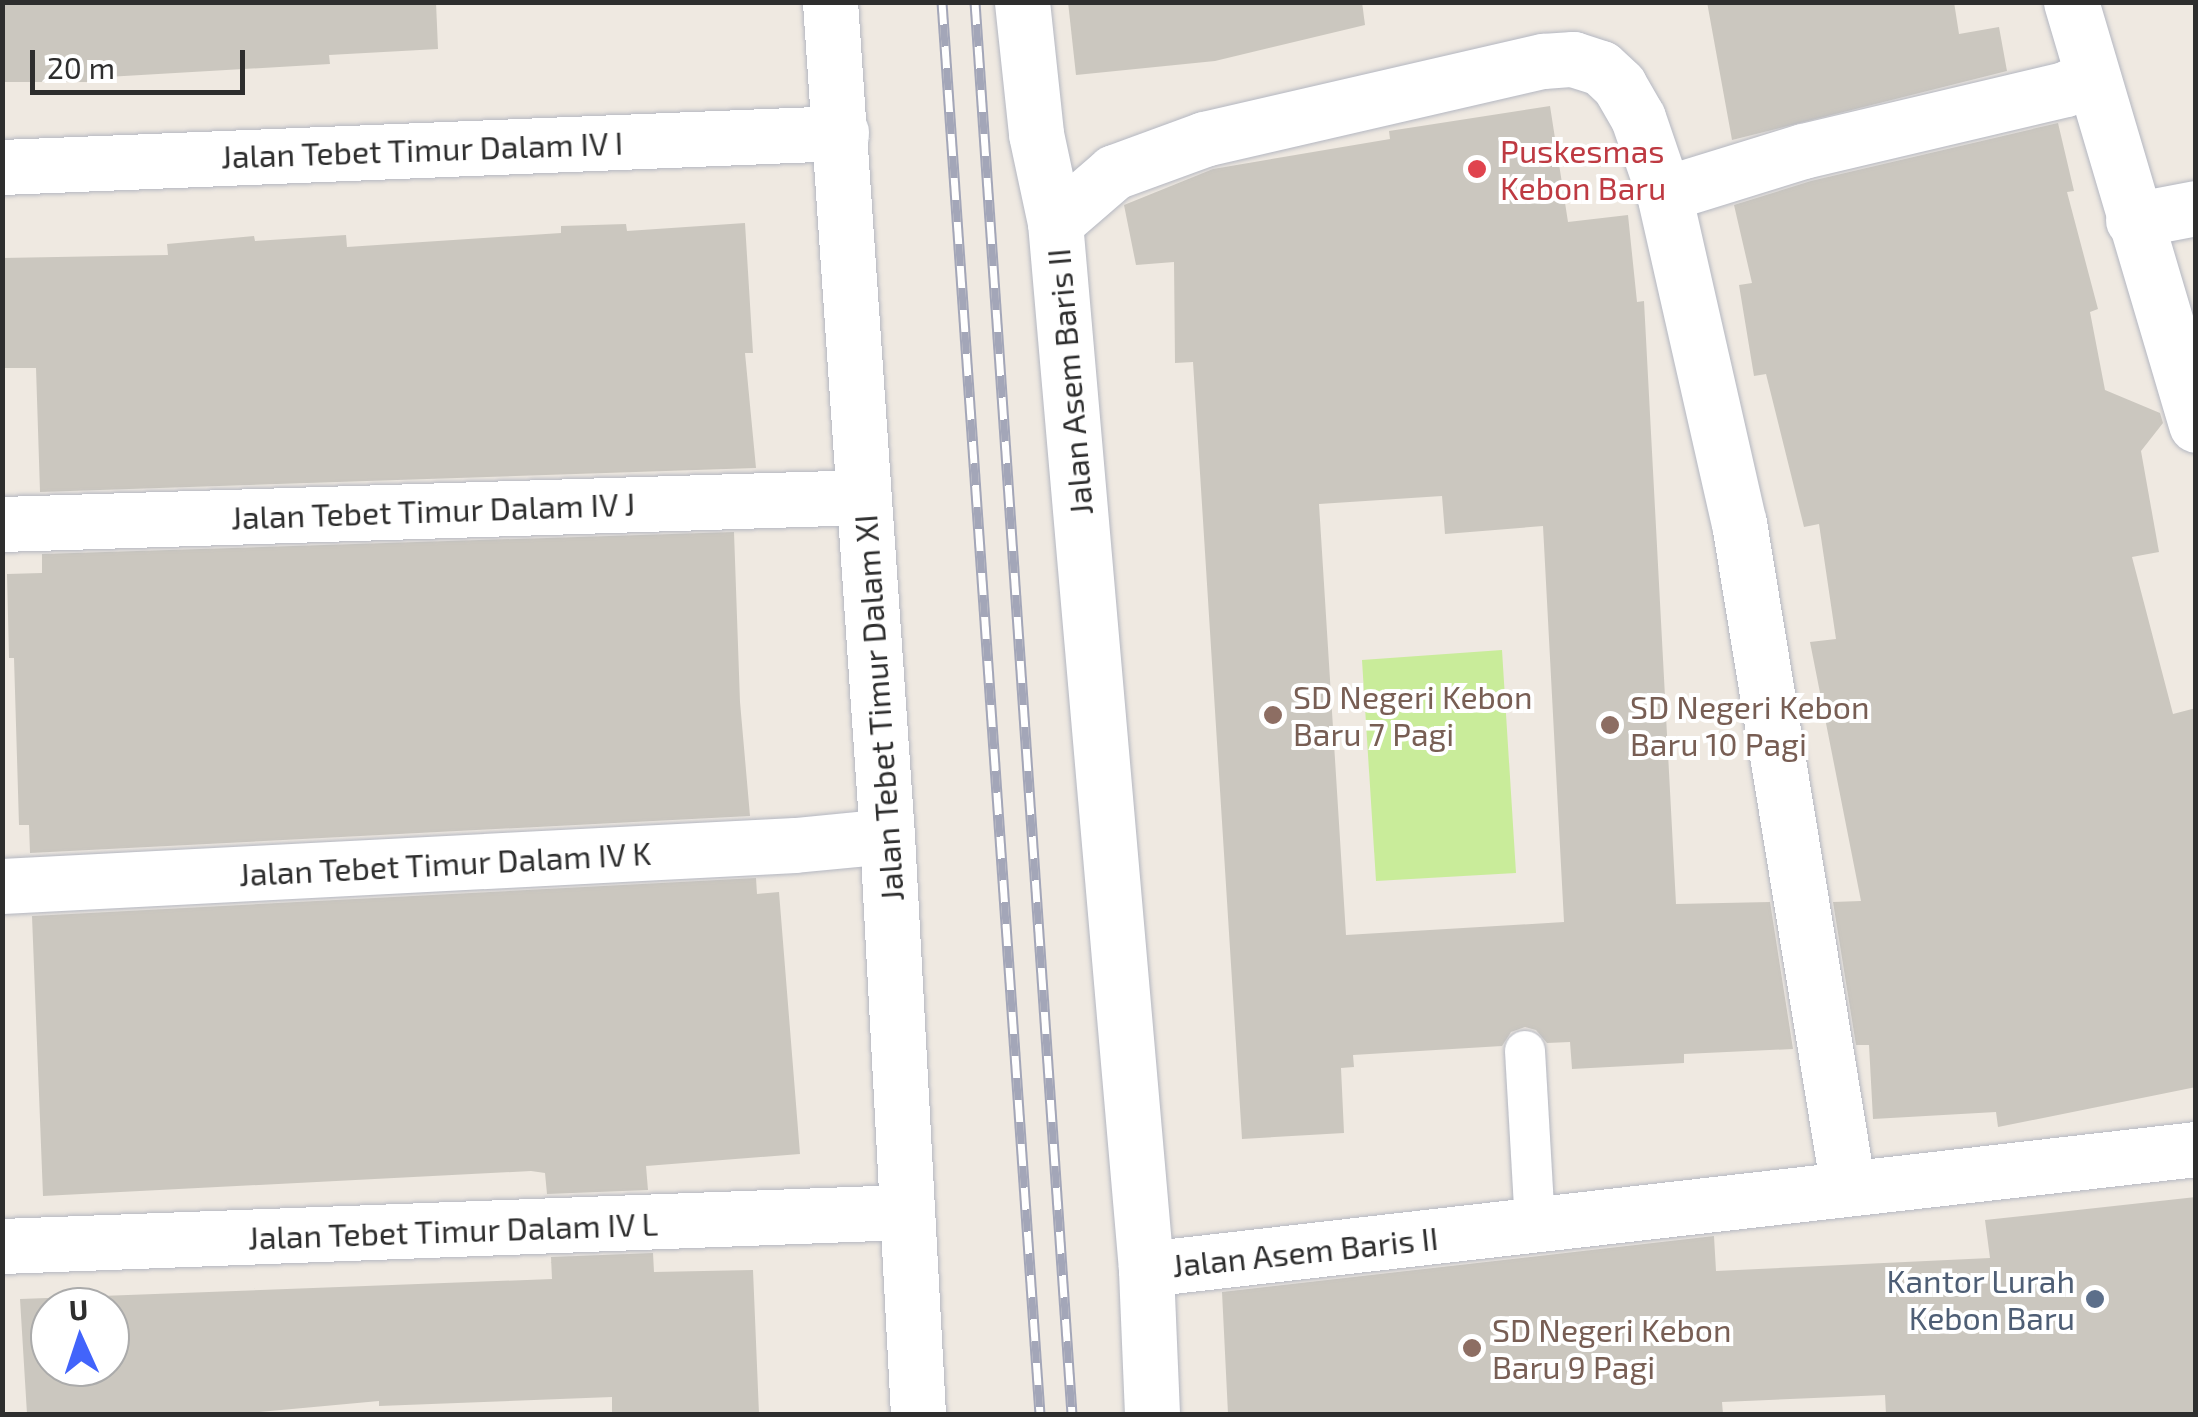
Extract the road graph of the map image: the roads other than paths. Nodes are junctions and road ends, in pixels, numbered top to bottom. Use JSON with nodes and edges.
{"nodes":[{"id":1,"x":830,"y":2,"type":"edge"},
{"id":2,"x":1022,"y":2,"type":"edge"},
{"id":3,"x":2071,"y":2,"type":"edge"},
{"id":4,"x":2090,"y":77,"type":"junction"},
{"id":5,"x":840,"y":133,"type":"junction"},
{"id":6,"x":2,"y":167,"type":"edge"},
{"id":7,"x":1664,"y":194,"type":"junction"},
{"id":8,"x":2196,"y":208,"type":"edge"},
{"id":9,"x":2133,"y":220,"type":"junction"},
{"id":10,"x":1055,"y":222,"type":"junction"},
{"id":11,"x":2196,"y":424,"type":"edge"},
{"id":12,"x":864,"y":496,"type":"junction"},
{"id":13,"x":2,"y":524,"type":"edge"},
{"id":14,"x":887,"y":836,"type":"junction"},
{"id":15,"x":2,"y":886,"type":"edge"},
{"id":16,"x":1526,"y":1051,"type":"dead end"},
{"id":17,"x":2196,"y":1149,"type":"edge"},
{"id":18,"x":1848,"y":1188,"type":"junction"},
{"id":19,"x":904,"y":1212,"type":"junction"},
{"id":20,"x":1534,"y":1225,"type":"junction"},
{"id":21,"x":2,"y":1246,"type":"edge"},
{"id":22,"x":1146,"y":1269,"type":"junction"},
{"id":23,"x":918,"y":1414,"type":"edge"},
{"id":24,"x":1152,"y":1414,"type":"edge"}],
"edges":[{"from":1,"to":5,"type":"street","name":"Jalan Tebet Timur Dalam XI"},
{"from":2,"to":10,"type":"street"},
{"from":3,"to":4,"type":"street"},
{"from":4,"to":7,"type":"street"},
{"from":4,"to":9,"type":"street"},
{"from":5,"to":6,"type":"street","name":"Jalan Tebet Timur Dalam IV I"},
{"from":5,"to":12,"type":"street","name":"Jalan Tebet Timur Dalam XI"},
{"from":7,"to":10,"type":"street","name":"Jalan Asem Baris II"},
{"from":7,"to":18,"type":"street","name":"Jalan Asem Baris II"},
{"from":8,"to":9,"type":"street"},
{"from":9,"to":11,"type":"street"},
{"from":10,"to":22,"type":"street","name":"Jalan Asem Baris II"},
{"from":12,"to":13,"type":"street","name":"Jalan Tebet Timur Dalam IV J"},
{"from":12,"to":14,"type":"street","name":"Jalan Tebet Timur Dalam XI"},
{"from":14,"to":15,"type":"street","name":"Jalan Tebet Timur Dalam IV K"},
{"from":14,"to":19,"type":"street","name":"Jalan Tebet Timur Dalam XI"},
{"from":16,"to":20,"type":"lane"},
{"from":17,"to":18,"type":"street","name":"Jalan Asem Baris II"},
{"from":18,"to":20,"type":"street","name":"Jalan Asem Baris II"},
{"from":19,"to":21,"type":"street","name":"Jalan Tebet Timur Dalam IV L"},
{"from":19,"to":23,"type":"street","name":"Jalan Tebet Timur Dalam XI"},
{"from":20,"to":22,"type":"street","name":"Jalan Asem Baris II"},
{"from":22,"to":24,"type":"street"}]}
